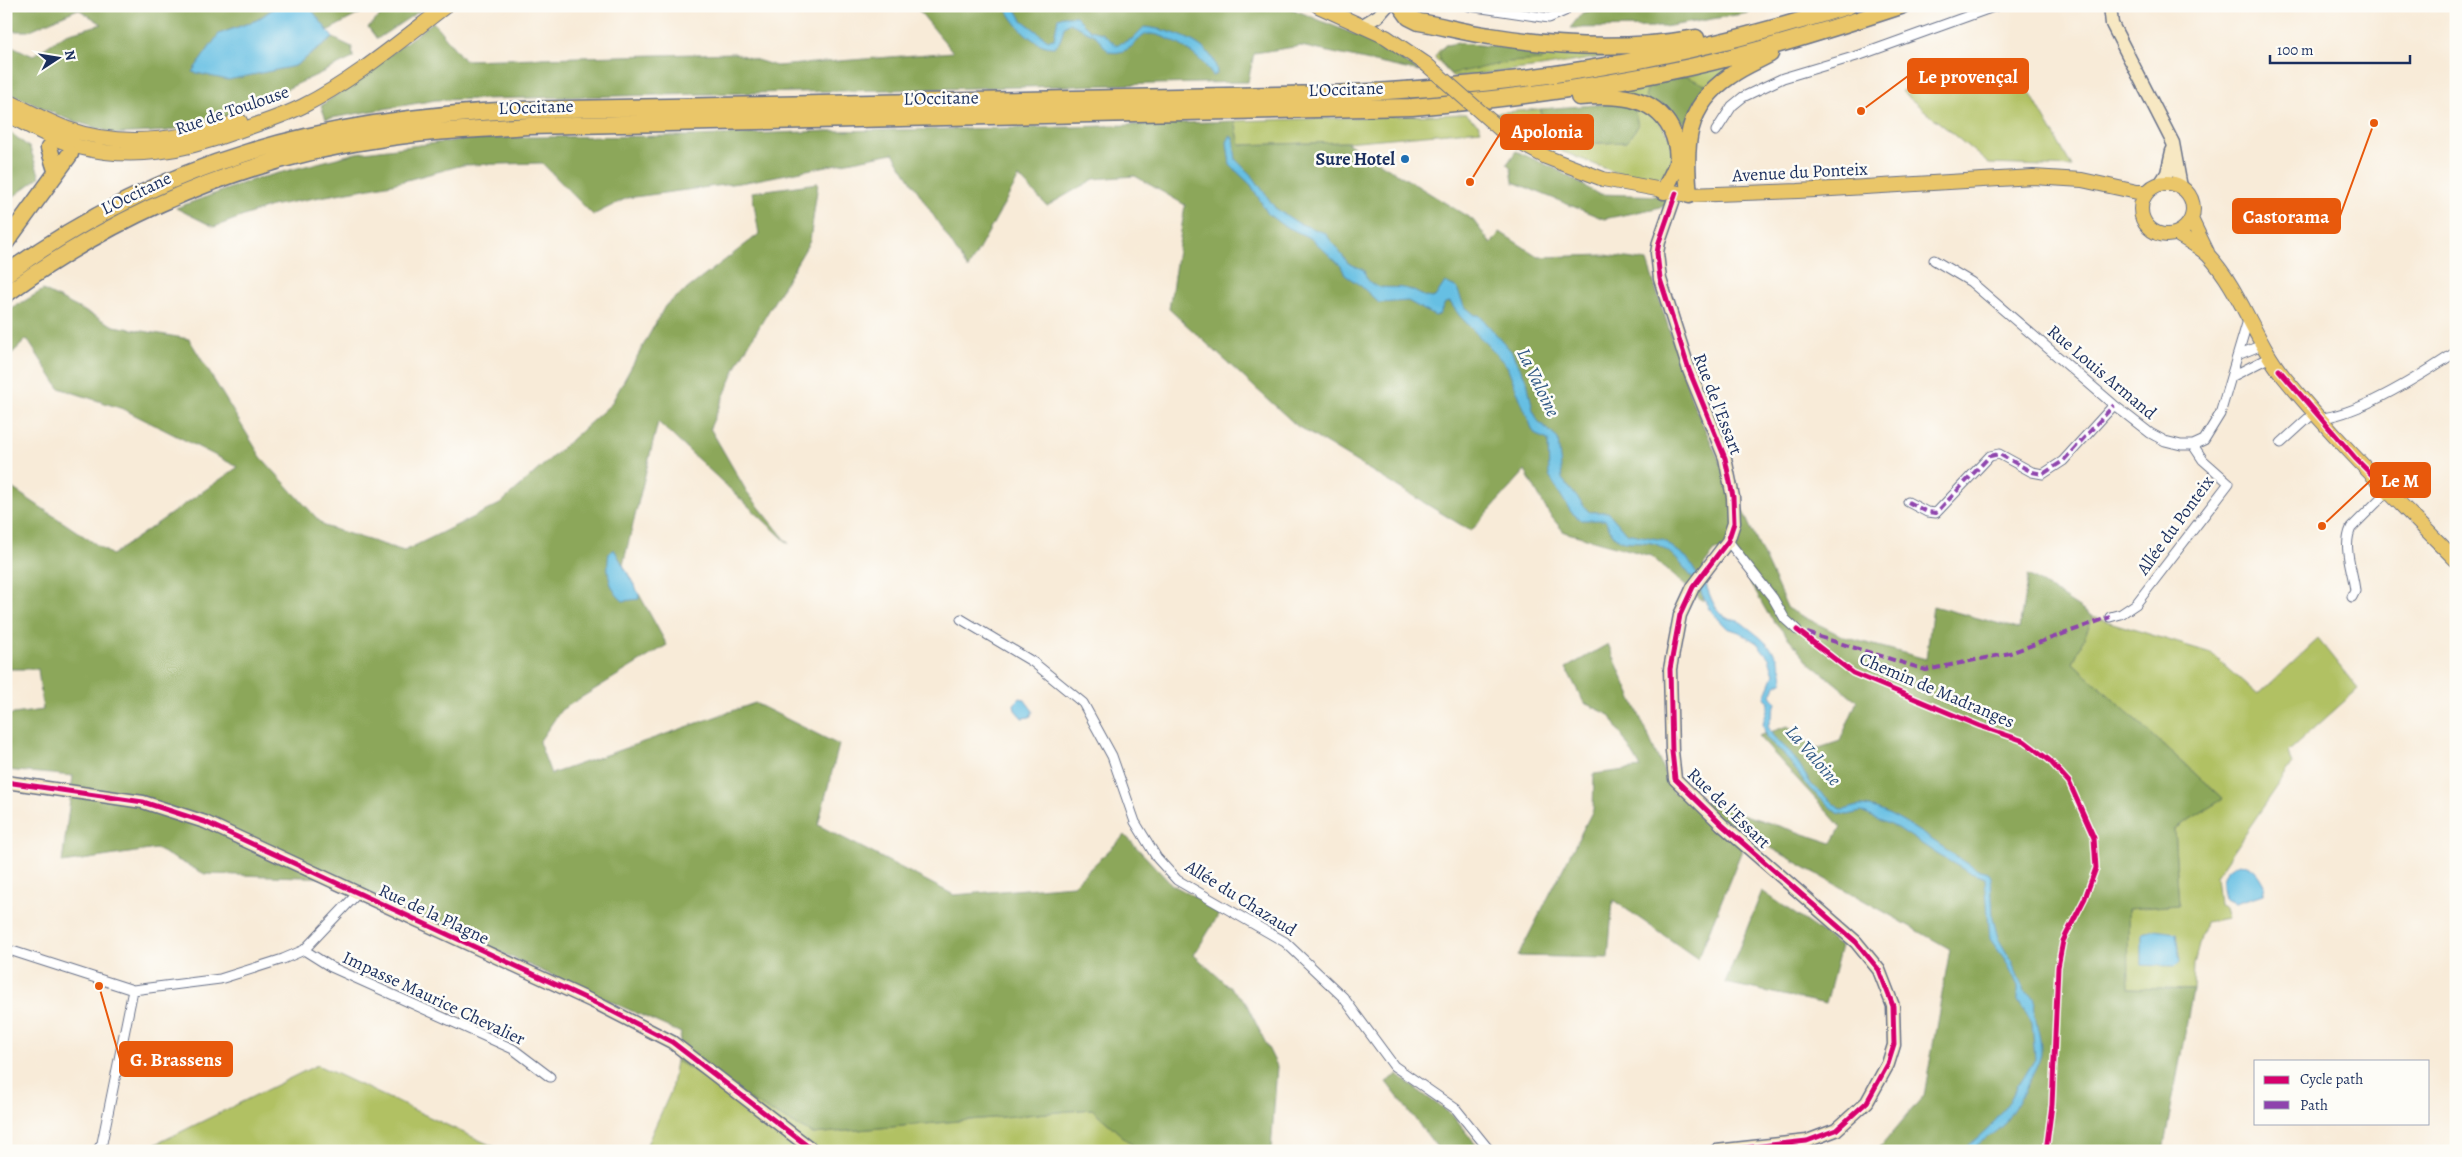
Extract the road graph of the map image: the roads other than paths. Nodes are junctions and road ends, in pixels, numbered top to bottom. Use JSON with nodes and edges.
{"nodes":[{"id":1,"x":435,"y":6,"type":"edge"},
{"id":2,"x":446,"y":6,"type":"edge"},
{"id":3,"x":1318,"y":6,"type":"edge"},
{"id":4,"x":1387,"y":6,"type":"edge"},
{"id":5,"x":1401,"y":6,"type":"edge"},
{"id":6,"x":1469,"y":6,"type":"edge"},
{"id":7,"x":1567,"y":6,"type":"edge"},
{"id":8,"x":1848,"y":6,"type":"edge"},
{"id":9,"x":1901,"y":6,"type":"edge"},
{"id":10,"x":1996,"y":6,"type":"edge"},
{"id":11,"x":2110,"y":6,"type":"edge"},
{"id":12,"x":1363,"y":25,"type":"junction"},
{"id":13,"x":1748,"y":35,"type":"junction"},
{"id":14,"x":1794,"y":40,"type":"junction"},
{"id":15,"x":1532,"y":95,"type":"junction"},
{"id":16,"x":6,"y":100,"type":"edge"},
{"id":17,"x":6,"y":114,"type":"edge"},
{"id":18,"x":28,"y":126,"type":"junction"},
{"id":19,"x":1716,"y":130,"type":"dead end"},
{"id":20,"x":89,"y":135,"type":"junction"},
{"id":21,"x":212,"y":135,"type":"junction"},
{"id":22,"x":2173,"y":144,"type":"junction"},
{"id":23,"x":49,"y":148,"type":"joint"},
{"id":24,"x":74,"y":150,"type":"junction"},
{"id":25,"x":56,"y":170,"type":"junction"},
{"id":26,"x":2160,"y":184,"type":"junction"},
{"id":27,"x":2181,"y":187,"type":"junction"},
{"id":28,"x":2113,"y":188,"type":"junction"},
{"id":29,"x":2147,"y":192,"type":"junction"},
{"id":30,"x":1676,"y":193,"type":"junction"},
{"id":31,"x":2140,"y":211,"type":"junction"},
{"id":32,"x":2191,"y":220,"type":"junction"},
{"id":33,"x":2177,"y":234,"type":"junction"},
{"id":34,"x":6,"y":242,"type":"edge"},
{"id":35,"x":2208,"y":255,"type":"junction"},
{"id":36,"x":1934,"y":260,"type":"dead end"},
{"id":37,"x":6,"y":274,"type":"edge"},
{"id":38,"x":6,"y":294,"type":"edge"},
{"id":39,"x":2248,"y":320,"type":"junction"},
{"id":40,"x":2262,"y":345,"type":"junction"},
{"id":41,"x":2456,"y":352,"type":"edge"},
{"id":42,"x":2240,"y":354,"type":"junction"},
{"id":43,"x":2270,"y":357,"type":"junction"},
{"id":44,"x":2232,"y":378,"type":"junction"},
{"id":45,"x":2114,"y":405,"type":"junction"},
{"id":46,"x":2317,"y":415,"type":"junction"},
{"id":47,"x":2281,"y":442,"type":"dead end"},
{"id":48,"x":2193,"y":445,"type":"junction"},
{"id":49,"x":2388,"y":491,"type":"junction"},
{"id":50,"x":1908,"y":502,"type":"dead end"},
{"id":51,"x":1728,"y":540,"type":"junction"},
{"id":52,"x":2456,"y":560,"type":"edge"},
{"id":53,"x":2352,"y":597,"type":"dead end"},
{"id":54,"x":2110,"y":617,"type":"dead end"},
{"id":55,"x":961,"y":619,"type":"dead end"},
{"id":56,"x":1797,"y":630,"type":"dead end"},
{"id":57,"x":6,"y":782,"type":"edge"},
{"id":58,"x":358,"y":893,"type":"junction"},
{"id":59,"x":6,"y":949,"type":"edge"},
{"id":60,"x":304,"y":950,"type":"junction"},
{"id":61,"x":133,"y":990,"type":"junction"},
{"id":62,"x":550,"y":1077,"type":"dead end"},
{"id":63,"x":97,"y":1151,"type":"edge"},
{"id":64,"x":814,"y":1151,"type":"edge"},
{"id":65,"x":1490,"y":1151,"type":"edge"},
{"id":66,"x":1716,"y":1151,"type":"edge"}],
"edges":[{"from":1,"to":21,"type":"main road","name":"Rue de Toulouse"},
{"from":2,"to":21,"type":"main road","name":"Rue de Toulouse"},
{"from":3,"to":12,"type":"main road"},
{"from":4,"to":12,"type":"street"},
{"from":5,"to":13,"type":"highway"},
{"from":6,"to":7,"type":"street"},
{"from":8,"to":13,"type":"highway","name":"L'Occitane"},
{"from":9,"to":14,"type":"highway","name":"L'Occitane"},
{"from":10,"to":19,"type":"street"},
{"from":11,"to":22,"type":"street"},
{"from":12,"to":30,"type":"main road","name":"Avenue du Ponteix","bridge":true},
{"from":13,"to":37,"type":"highway","name":"L'Occitane"},
{"from":14,"to":15,"type":"highway","name":"L'Occitane"},
{"from":14,"to":30,"type":"highway"},
{"from":15,"to":30,"type":"highway"},
{"from":15,"to":38,"type":"highway","name":"L'Occitane"},
{"from":16,"to":20,"type":"main road","name":"Rue de Toulouse"},
{"from":17,"to":18,"type":"main road","name":"Rue de Toulouse"},
{"from":18,"to":23,"type":"main road"},
{"from":18,"to":24,"type":"main road","name":"Rue de Toulouse"},
{"from":20,"to":21,"type":"main road","name":"Rue de Toulouse"},
{"from":20,"to":24,"type":"main road"},
{"from":21,"to":24,"type":"main road","name":"Rue de Toulouse"},
{"from":22,"to":26,"type":"street"},
{"from":22,"to":27,"type":"street"},
{"from":23,"to":25,"type":"highway"},
{"from":24,"to":25,"type":"highway"},
{"from":25,"to":34,"type":"highway"},
{"from":26,"to":27,"type":"main road"},
{"from":26,"to":29,"type":"main road"},
{"from":27,"to":32,"type":"main road"},
{"from":28,"to":29,"type":"main road","name":"Avenue du Ponteix"},
{"from":28,"to":30,"type":"main road","name":"Avenue du Ponteix"},
{"from":28,"to":31,"type":"main road","name":"Avenue du Ponteix"},
{"from":29,"to":31,"type":"main road"},
{"from":30,"to":51,"type":"street","name":"Rue de l'Essart"},
{"from":31,"to":33,"type":"main road"},
{"from":32,"to":33,"type":"main road"},
{"from":32,"to":35,"type":"main road"},
{"from":33,"to":35,"type":"main road"},
{"from":35,"to":39,"type":"main road"},
{"from":36,"to":45,"type":"street","name":"Rue Louis Armand"},
{"from":39,"to":40,"type":"main road"},
{"from":39,"to":42,"type":"street"},
{"from":40,"to":42,"type":"street"},
{"from":40,"to":43,"type":"main road"},
{"from":41,"to":46,"type":"street"},
{"from":42,"to":44,"type":"street"},
{"from":43,"to":44,"type":"street"},
{"from":43,"to":46,"type":"main road"},
{"from":44,"to":48,"type":"street"},
{"from":45,"to":48,"type":"street","name":"Rue Louis Armand"},
{"from":45,"to":50,"type":"street"},
{"from":46,"to":47,"type":"street"},
{"from":46,"to":49,"type":"main road"},
{"from":48,"to":54,"type":"street","name":"Allée du Ponteix"},
{"from":49,"to":52,"type":"main road"},
{"from":49,"to":53,"type":"street"},
{"from":51,"to":56,"type":"street"},
{"from":51,"to":66,"type":"street","name":"Rue de l'Essart"},
{"from":55,"to":65,"type":"street","name":"Allée du Chazaud"},
{"from":57,"to":58,"type":"street","name":"Rue de la Plagne"},
{"from":58,"to":60,"type":"street"},
{"from":58,"to":64,"type":"street","name":"Rue de la Plagne"},
{"from":59,"to":61,"type":"street"},
{"from":60,"to":61,"type":"street"},
{"from":60,"to":62,"type":"street","name":"Impasse Maurice Chevalier"},
{"from":61,"to":63,"type":"street"}]}
